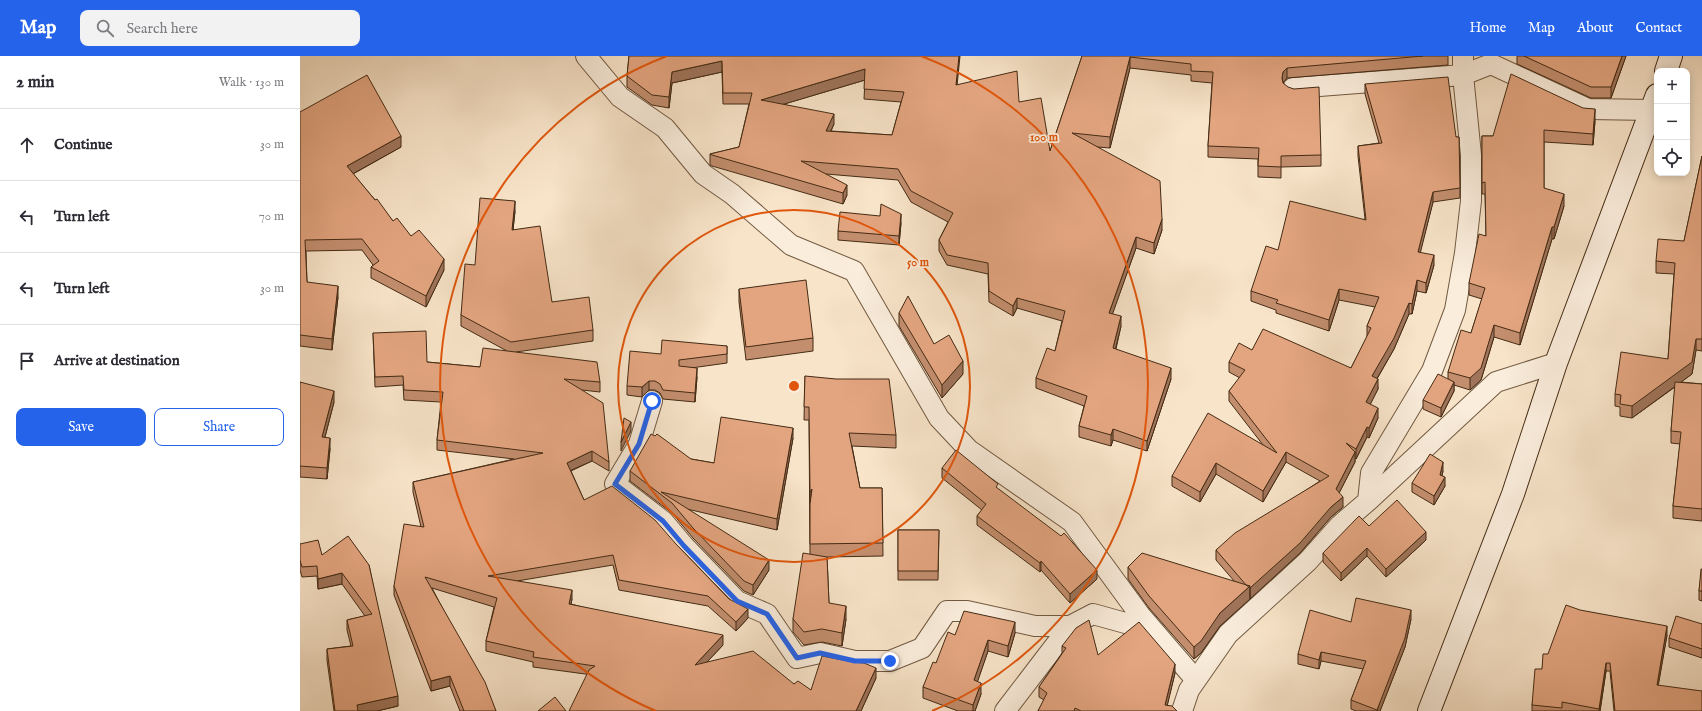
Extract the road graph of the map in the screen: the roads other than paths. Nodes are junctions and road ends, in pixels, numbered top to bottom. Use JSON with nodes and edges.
{"nodes":[{"id":1,"x":586,"y":56,"type":"edge"},
{"id":2,"x":1671,"y":56,"type":"edge"},
{"id":3,"x":1463,"y":65,"type":"edge"},
{"id":4,"x":1667,"y":68,"type":"edge"},
{"id":5,"x":1293,"y":88,"type":"edge"},
{"id":6,"x":1654,"y":102,"type":"edge"},
{"id":7,"x":1556,"y":363,"type":"junction"},
{"id":8,"x":652,"y":401,"type":"dead end"},
{"id":9,"x":1368,"y":501,"type":"junction"},
{"id":10,"x":1140,"y":615,"type":"junction"},
{"id":11,"x":1070,"y":626,"type":"junction"},
{"id":12,"x":1196,"y":680,"type":"junction"},
{"id":13,"x":1005,"y":711,"type":"edge"},
{"id":14,"x":1182,"y":711,"type":"edge"},
{"id":15,"x":1430,"y":711,"type":"edge"}],
"edges":[{"from":1,"to":10,"type":"street"},
{"from":2,"to":4,"type":"main road"},
{"from":3,"to":5,"type":"street"},
{"from":3,"to":6,"type":"street"},
{"from":3,"to":9,"type":"street"},
{"from":6,"to":7,"type":"main road"},
{"from":7,"to":9,"type":"street"},
{"from":7,"to":15,"type":"main road"},
{"from":8,"to":11,"type":"street"},
{"from":9,"to":12,"type":"street"},
{"from":10,"to":11,"type":"street"},
{"from":10,"to":12,"type":"street"},
{"from":11,"to":13,"type":"street"},
{"from":12,"to":14,"type":"street"}]}
